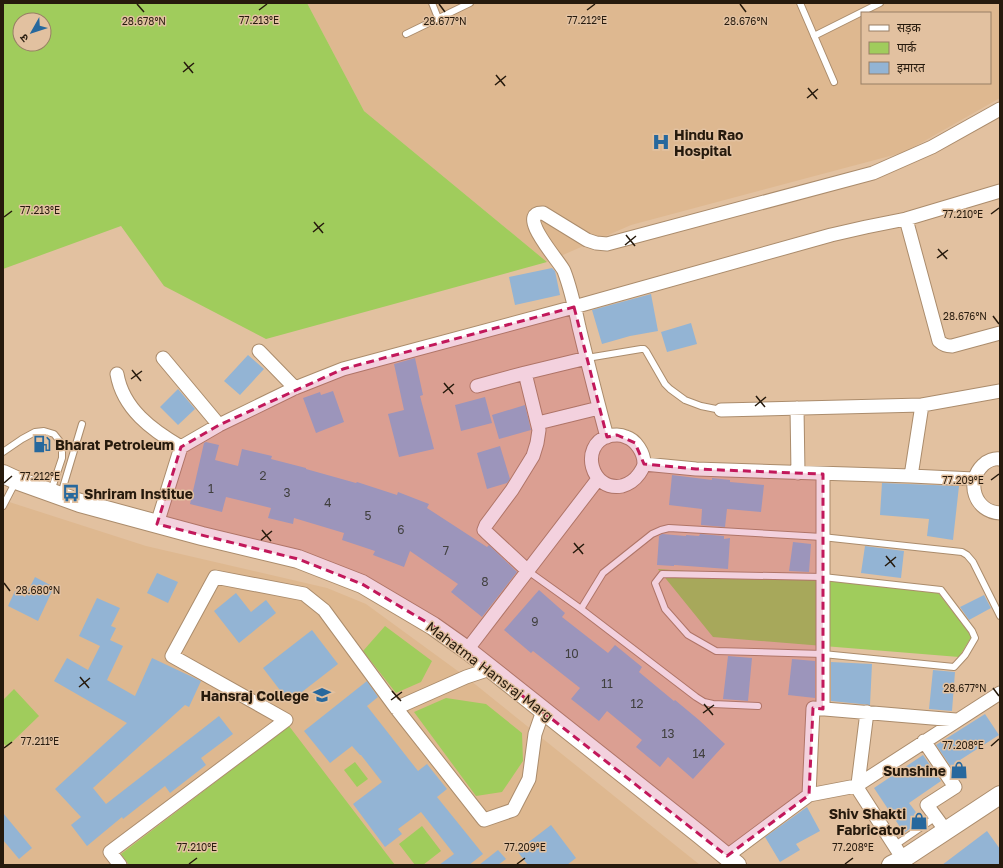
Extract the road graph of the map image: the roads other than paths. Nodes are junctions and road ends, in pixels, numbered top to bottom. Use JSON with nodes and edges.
{"nodes":[{"id":1,"x":432,"y":3,"type":"edge"},
{"id":2,"x":470,"y":3,"type":"edge"},
{"id":3,"x":800,"y":3,"type":"edge"},
{"id":4,"x":880,"y":3,"type":"edge"},
{"id":5,"x":861,"y":12,"type":"edge"},
{"id":6,"x":862,"y":12,"type":"edge"},
{"id":7,"x":438,"y":18,"type":"junction"},
{"id":8,"x":406,"y":34,"type":"dead end"},
{"id":9,"x":814,"y":36,"type":"junction"},
{"id":10,"x":834,"y":82,"type":"dead end"},
{"id":11,"x":1000,"y":109,"type":"edge"},
{"id":12,"x":1000,"y":190,"type":"edge"},
{"id":13,"x":906,"y":219,"type":"junction"},
{"id":14,"x":574,"y":307,"type":"junction"},
{"id":15,"x":1000,"y":333,"type":"edge"},
{"id":16,"x":259,"y":351,"type":"dead end"},
{"id":17,"x":163,"y":358,"type":"dead end"},
{"id":18,"x":587,"y":358,"type":"junction"},
{"id":19,"x":525,"y":373,"type":"junction"},
{"id":20,"x":117,"y":374,"type":"dead end"},
{"id":21,"x":477,"y":386,"type":"dead end"},
{"id":22,"x":295,"y":388,"type":"junction"},
{"id":23,"x":1000,"y":391,"type":"edge"},
{"id":24,"x":922,"y":404,"type":"junction"},
{"id":25,"x":599,"y":408,"type":"junction"},
{"id":26,"x":797,"y":408,"type":"junction"},
{"id":27,"x":721,"y":410,"type":"joint"},
{"id":28,"x":538,"y":423,"type":"junction"},
{"id":29,"x":82,"y":424,"type":"dead end"},
{"id":30,"x":219,"y":425,"type":"junction"},
{"id":31,"x":607,"y":437,"type":"junction"},
{"id":32,"x":181,"y":448,"type":"junction"},
{"id":33,"x":3,"y":452,"type":"edge"},
{"id":34,"x":1000,"y":459,"type":"edge"},
{"id":35,"x":644,"y":464,"type":"junction"},
{"id":36,"x":798,"y":473,"type":"junction"},
{"id":37,"x":823,"y":474,"type":"junction"},
{"id":38,"x":910,"y":476,"type":"junction"},
{"id":39,"x":10,"y":477,"type":"edge"},
{"id":40,"x":598,"y":479,"type":"junction"},
{"id":41,"x":974,"y":479,"type":"junction"},
{"id":42,"x":56,"y":494,"type":"junction"},
{"id":43,"x":3,"y":506,"type":"edge"},
{"id":44,"x":1000,"y":513,"type":"edge"},
{"id":45,"x":157,"y":524,"type":"junction"},
{"id":46,"x":822,"y":537,"type":"junction"},
{"id":47,"x":528,"y":571,"type":"junction"},
{"id":48,"x":822,"y":577,"type":"junction"},
{"id":49,"x":581,"y":609,"type":"junction"},
{"id":50,"x":1000,"y":616,"type":"edge"},
{"id":51,"x":467,"y":650,"type":"junction"},
{"id":52,"x":823,"y":654,"type":"junction"},
{"id":53,"x":490,"y":669,"type":"junction"},
{"id":54,"x":1000,"y":693,"type":"edge"},
{"id":55,"x":758,"y":706,"type":"dead end"},
{"id":56,"x":396,"y":708,"type":"junction"},
{"id":57,"x":823,"y":708,"type":"junction"},
{"id":58,"x":543,"y":710,"type":"junction"},
{"id":59,"x":867,"y":712,"type":"junction"},
{"id":60,"x":956,"y":720,"type":"junction"},
{"id":61,"x":924,"y":741,"type":"junction"},
{"id":62,"x":857,"y":785,"type":"junction"},
{"id":63,"x":809,"y":795,"type":"junction"},
{"id":64,"x":1000,"y":795,"type":"edge"},
{"id":65,"x":941,"y":824,"type":"junction"},
{"id":66,"x":896,"y":856,"type":"edge"},
{"id":67,"x":732,"y":861,"type":"edge"},
{"id":68,"x":120,"y":865,"type":"edge"}],
"edges":[{"from":1,"to":7,"type":"lane"},
{"from":2,"to":7,"type":"lane"},
{"from":3,"to":9,"type":"lane"},
{"from":4,"to":6,"type":"lane"},
{"from":5,"to":9,"type":"lane"},
{"from":7,"to":8,"type":"lane"},
{"from":9,"to":10,"type":"lane"},
{"from":11,"to":14,"type":"street"},
{"from":12,"to":13,"type":"street"},
{"from":13,"to":14,"type":"street"},
{"from":13,"to":15,"type":"street"},
{"from":14,"to":18,"type":"street"},
{"from":14,"to":22,"type":"street"},
{"from":16,"to":22,"type":"street"},
{"from":17,"to":30,"type":"street"},
{"from":18,"to":19,"type":"street"},
{"from":18,"to":25,"type":"street"},
{"from":18,"to":27,"type":"lane"},
{"from":19,"to":21,"type":"street"},
{"from":19,"to":28,"type":"street"},
{"from":20,"to":32,"type":"street"},
{"from":22,"to":30,"type":"street"},
{"from":23,"to":24,"type":"street"},
{"from":24,"to":26,"type":"street"},
{"from":24,"to":38,"type":"street"},
{"from":25,"to":28,"type":"street"},
{"from":25,"to":31,"type":"street"},
{"from":26,"to":27,"type":"street"},
{"from":26,"to":36,"type":"street"},
{"from":28,"to":47,"type":"street"},
{"from":29,"to":42,"type":"lane"},
{"from":30,"to":32,"type":"street"},
{"from":31,"to":35,"type":"street"},
{"from":31,"to":40,"type":"street"},
{"from":32,"to":45,"type":"street"},
{"from":33,"to":42,"type":"lane"},
{"from":34,"to":41,"type":"street"},
{"from":35,"to":36,"type":"street"},
{"from":35,"to":40,"type":"street"},
{"from":36,"to":37,"type":"street"},
{"from":37,"to":38,"type":"street"},
{"from":37,"to":46,"type":"street"},
{"from":38,"to":41,"type":"street"},
{"from":39,"to":42,"type":"street","name":"Mahatma Hansraj Marg"},
{"from":39,"to":43,"type":"lane"},
{"from":40,"to":47,"type":"street"},
{"from":41,"to":44,"type":"street"},
{"from":42,"to":45,"type":"street","name":"Mahatma Hansraj Marg"},
{"from":45,"to":51,"type":"street","name":"Mahatma Hansraj Marg"},
{"from":46,"to":48,"type":"street"},
{"from":46,"to":49,"type":"lane"},
{"from":46,"to":50,"type":"lane"},
{"from":47,"to":49,"type":"lane"},
{"from":47,"to":51,"type":"street"},
{"from":48,"to":52,"type":"street"},
{"from":48,"to":52,"type":"lane"},
{"from":48,"to":52,"type":"lane"},
{"from":49,"to":55,"type":"lane"},
{"from":51,"to":53,"type":"street","name":"Mahatma Hansraj Marg"},
{"from":52,"to":57,"type":"street"},
{"from":53,"to":56,"type":"street"},
{"from":53,"to":58,"type":"street","name":"Mahatma Hansraj Marg"},
{"from":54,"to":60,"type":"street"},
{"from":56,"to":58,"type":"street"},
{"from":56,"to":68,"type":"street"},
{"from":57,"to":59,"type":"street"},
{"from":57,"to":63,"type":"street"},
{"from":58,"to":67,"type":"street","name":"Mahatma Hansraj Marg"},
{"from":59,"to":60,"type":"street"},
{"from":59,"to":62,"type":"street"},
{"from":60,"to":61,"type":"street"},
{"from":61,"to":62,"type":"street"},
{"from":61,"to":65,"type":"street"},
{"from":62,"to":63,"type":"street"},
{"from":62,"to":66,"type":"street"},
{"from":63,"to":67,"type":"street"},
{"from":64,"to":65,"type":"street"},
{"from":65,"to":66,"type":"street"}]}
